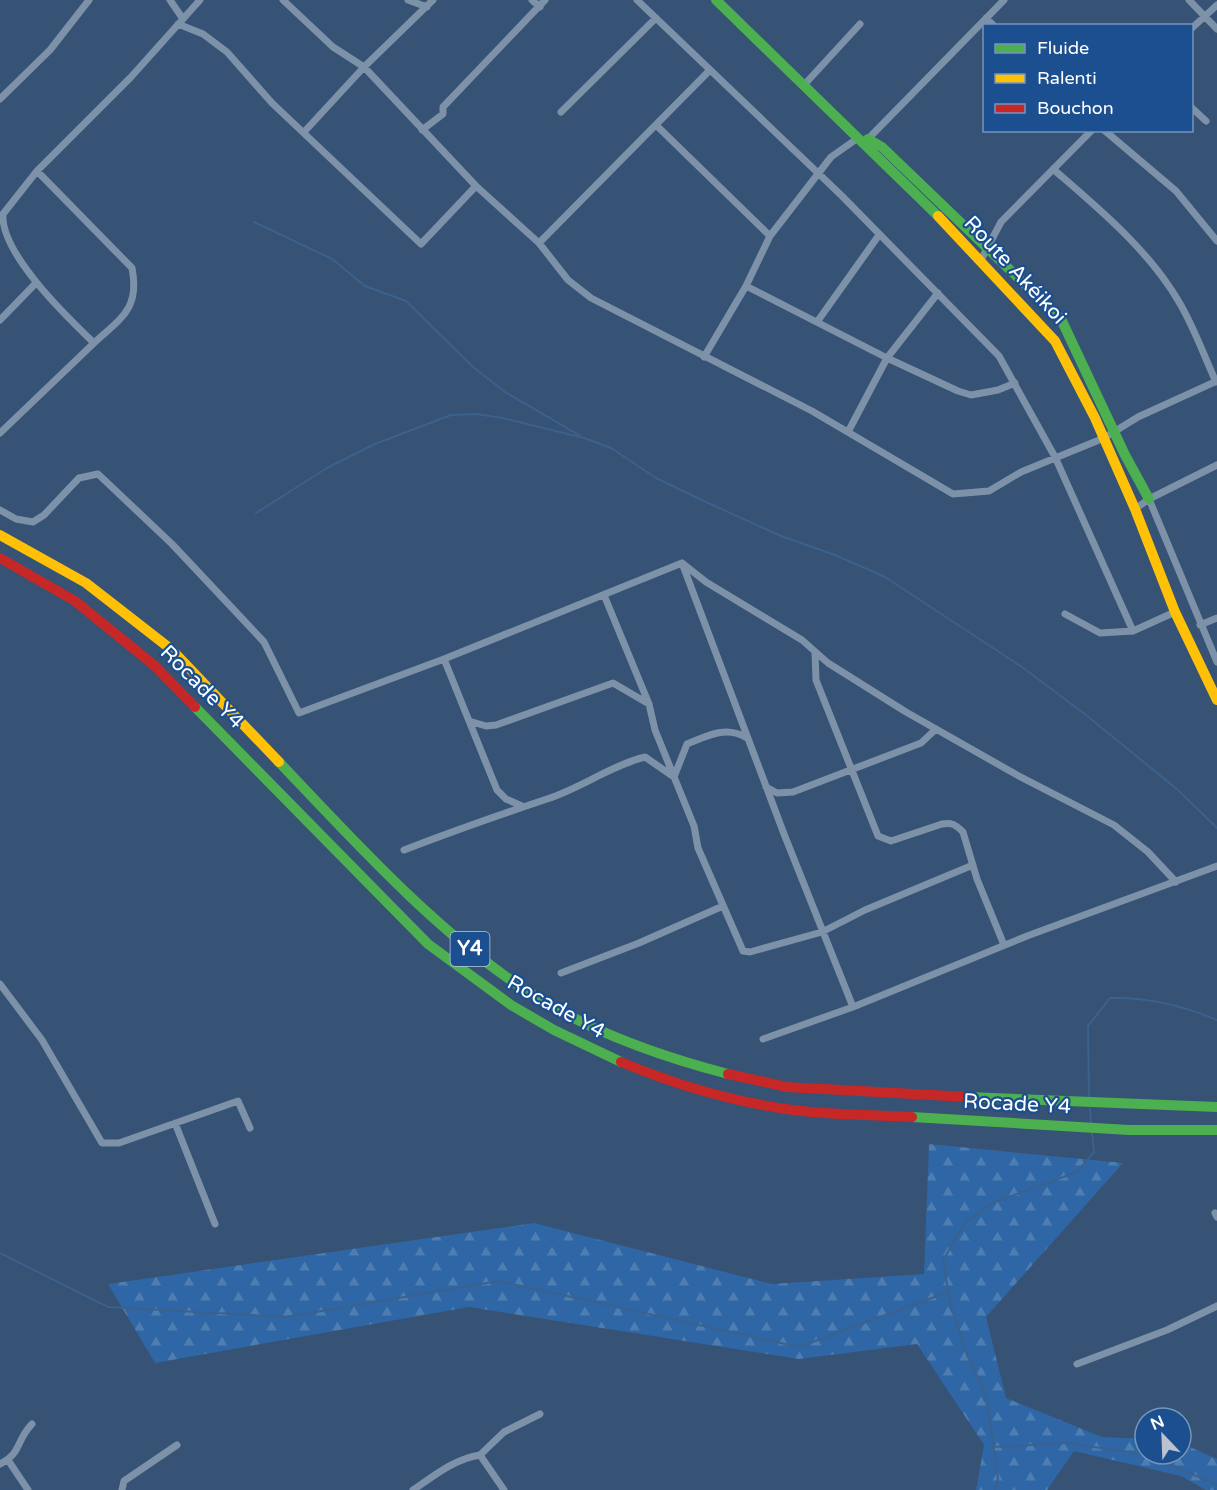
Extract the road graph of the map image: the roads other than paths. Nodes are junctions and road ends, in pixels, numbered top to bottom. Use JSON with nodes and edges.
{"nodes":[{"id":1,"x":89,"y":0,"type":"edge"},
{"id":2,"x":170,"y":0,"type":"edge"},
{"id":3,"x":200,"y":0,"type":"edge"},
{"id":4,"x":283,"y":0,"type":"edge"},
{"id":5,"x":408,"y":0,"type":"edge"},
{"id":6,"x":434,"y":0,"type":"edge"},
{"id":7,"x":532,"y":0,"type":"edge"},
{"id":8,"x":545,"y":0,"type":"edge"},
{"id":9,"x":637,"y":0,"type":"edge"},
{"id":10,"x":716,"y":0,"type":"edge"},
{"id":11,"x":1004,"y":0,"type":"edge"},
{"id":12,"x":1189,"y":0,"type":"edge"},
{"id":13,"x":1217,"y":5,"type":"edge"},
{"id":14,"x":427,"y":7,"type":"junction"},
{"id":15,"x":540,"y":7,"type":"junction"},
{"id":16,"x":1204,"y":16,"type":"junction"},
{"id":17,"x":656,"y":18,"type":"junction"},
{"id":18,"x":986,"y":18,"type":"junction"},
{"id":19,"x":181,"y":22,"type":"junction"},
{"id":20,"x":860,"y":24,"type":"dead end"},
{"id":21,"x":992,"y":24,"type":"edge"},
{"id":22,"x":1193,"y":26,"type":"edge"},
{"id":23,"x":1217,"y":29,"type":"edge"},
{"id":24,"x":364,"y":67,"type":"junction"},
{"id":25,"x":710,"y":70,"type":"junction"},
{"id":26,"x":804,"y":85,"type":"junction"},
{"id":27,"x":0,"y":99,"type":"edge"},
{"id":28,"x":1193,"y":110,"type":"edge"},
{"id":29,"x":561,"y":112,"type":"dead end"},
{"id":30,"x":1206,"y":122,"type":"dead end"},
{"id":31,"x":656,"y":125,"type":"junction"},
{"id":32,"x":422,"y":130,"type":"junction"},
{"id":33,"x":305,"y":131,"type":"junction"},
{"id":34,"x":1090,"y":132,"type":"edge"},
{"id":35,"x":1106,"y":132,"type":"edge"},
{"id":36,"x":863,"y":140,"type":"junction"},
{"id":37,"x":1053,"y":168,"type":"junction"},
{"id":38,"x":37,"y":171,"type":"junction"},
{"id":39,"x":819,"y":175,"type":"junction"},
{"id":40,"x":476,"y":186,"type":"junction"},
{"id":41,"x":879,"y":235,"type":"junction"},
{"id":42,"x":770,"y":236,"type":"junction"},
{"id":43,"x":1217,"y":241,"type":"edge"},
{"id":44,"x":539,"y":243,"type":"junction"},
{"id":45,"x":988,"y":247,"type":"junction"},
{"id":46,"x":981,"y":260,"type":"junction"},
{"id":47,"x":35,"y":284,"type":"junction"},
{"id":48,"x":746,"y":286,"type":"junction"},
{"id":49,"x":938,"y":293,"type":"junction"},
{"id":50,"x":0,"y":320,"type":"edge"},
{"id":51,"x":817,"y":322,"type":"junction"},
{"id":52,"x":94,"y":343,"type":"junction"},
{"id":53,"x":704,"y":357,"type":"junction"},
{"id":54,"x":887,"y":358,"type":"junction"},
{"id":55,"x":1216,"y":382,"type":"edge"},
{"id":56,"x":1016,"y":383,"type":"junction"},
{"id":57,"x":849,"y":432,"type":"junction"},
{"id":58,"x":1115,"y":432,"type":"junction"},
{"id":59,"x":0,"y":433,"type":"edge"},
{"id":60,"x":1104,"y":438,"type":"junction"},
{"id":61,"x":1055,"y":457,"type":"junction"},
{"id":62,"x":1217,"y":465,"type":"edge"},
{"id":63,"x":1149,"y":499,"type":"junction"},
{"id":64,"x":1135,"y":509,"type":"junction"},
{"id":65,"x":0,"y":510,"type":"edge"},
{"id":66,"x":0,"y":535,"type":"edge"},
{"id":67,"x":0,"y":558,"type":"edge"},
{"id":68,"x":682,"y":563,"type":"junction"},
{"id":69,"x":604,"y":595,"type":"junction"},
{"id":70,"x":1175,"y":612,"type":"junction"},
{"id":71,"x":1065,"y":614,"type":"dead end"},
{"id":72,"x":1217,"y":618,"type":"edge"},
{"id":73,"x":1200,"y":626,"type":"junction"},
{"id":74,"x":1133,"y":631,"type":"junction"},
{"id":75,"x":815,"y":652,"type":"junction"},
{"id":76,"x":444,"y":659,"type":"junction"},
{"id":77,"x":1217,"y":662,"type":"edge"},
{"id":78,"x":1217,"y":700,"type":"edge"},
{"id":79,"x":649,"y":704,"type":"junction"},
{"id":80,"x":469,"y":720,"type":"junction"},
{"id":81,"x":936,"y":729,"type":"junction"},
{"id":82,"x":748,"y":739,"type":"junction"},
{"id":83,"x":853,"y":770,"type":"junction"},
{"id":84,"x":674,"y":777,"type":"junction"},
{"id":85,"x":766,"y":787,"type":"junction"},
{"id":86,"x":522,"y":806,"type":"junction"},
{"id":87,"x":404,"y":850,"type":"dead end"},
{"id":88,"x":973,"y":864,"type":"junction"},
{"id":89,"x":1217,"y":866,"type":"edge"},
{"id":90,"x":1176,"y":882,"type":"junction"},
{"id":91,"x":723,"y":906,"type":"junction"},
{"id":92,"x":822,"y":932,"type":"junction"},
{"id":93,"x":1004,"y":945,"type":"junction"},
{"id":94,"x":561,"y":973,"type":"dead end"},
{"id":95,"x":0,"y":984,"type":"edge"},
{"id":96,"x":853,"y":1007,"type":"junction"},
{"id":97,"x":763,"y":1039,"type":"dead end"},
{"id":98,"x":1217,"y":1107,"type":"edge"},
{"id":99,"x":175,"y":1123,"type":"junction"},
{"id":100,"x":250,"y":1128,"type":"dead end"},
{"id":101,"x":1217,"y":1130,"type":"edge"},
{"id":102,"x":215,"y":1224,"type":"dead end"},
{"id":103,"x":1217,"y":1306,"type":"edge"},
{"id":104,"x":1077,"y":1364,"type":"dead end"},
{"id":105,"x":540,"y":1414,"type":"dead end"},
{"id":106,"x":32,"y":1424,"type":"dead end"},
{"id":107,"x":177,"y":1445,"type":"dead end"},
{"id":108,"x":480,"y":1455,"type":"junction"},
{"id":109,"x":8,"y":1460,"type":"junction"},
{"id":110,"x":0,"y":1464,"type":"edge"},
{"id":111,"x":27,"y":1490,"type":"edge"},
{"id":112,"x":122,"y":1490,"type":"edge"},
{"id":113,"x":413,"y":1490,"type":"edge"},
{"id":114,"x":504,"y":1490,"type":"edge"}],
"edges":[{"from":1,"to":27,"type":"street"},
{"from":2,"to":19,"type":"street"},
{"from":3,"to":19,"type":"street"},
{"from":4,"to":24,"type":"street"},
{"from":5,"to":14,"type":"street"},
{"from":6,"to":14,"type":"street"},
{"from":7,"to":15,"type":"street"},
{"from":8,"to":15,"type":"street"},
{"from":9,"to":17,"type":"street"},
{"from":10,"to":26,"type":"main road","name":"Route Akéikoi"},
{"from":11,"to":18,"type":"street"},
{"from":12,"to":16,"type":"street"},
{"from":13,"to":16,"type":"street"},
{"from":14,"to":24,"type":"street"},
{"from":15,"to":32,"type":"street"},
{"from":16,"to":22,"type":"street"},
{"from":16,"to":23,"type":"street"},
{"from":17,"to":25,"type":"street"},
{"from":17,"to":29,"type":"street"},
{"from":18,"to":21,"type":"street"},
{"from":18,"to":36,"type":"street"},
{"from":19,"to":33,"type":"street"},
{"from":19,"to":38,"type":"street"},
{"from":20,"to":26,"type":"street"},
{"from":24,"to":32,"type":"street"},
{"from":24,"to":33,"type":"street"},
{"from":25,"to":31,"type":"street"},
{"from":25,"to":39,"type":"street"},
{"from":26,"to":36,"type":"main road","name":"Route Akéikoi"},
{"from":28,"to":30,"type":"street"},
{"from":31,"to":42,"type":"street"},
{"from":31,"to":44,"type":"street"},
{"from":32,"to":40,"type":"street"},
{"from":33,"to":40,"type":"street"},
{"from":34,"to":37,"type":"street"},
{"from":35,"to":43,"type":"street"},
{"from":36,"to":39,"type":"street"},
{"from":36,"to":45,"type":"main road","name":"Route Akéikoi"},
{"from":36,"to":46,"type":"main road","name":"Route Akéikoi"},
{"from":37,"to":45,"type":"street"},
{"from":37,"to":55,"type":"street"},
{"from":38,"to":47,"type":"street"},
{"from":38,"to":52,"type":"street"},
{"from":39,"to":41,"type":"street"},
{"from":39,"to":42,"type":"street"},
{"from":40,"to":44,"type":"street"},
{"from":41,"to":49,"type":"street"},
{"from":41,"to":51,"type":"street"},
{"from":42,"to":48,"type":"street"},
{"from":44,"to":53,"type":"street"},
{"from":45,"to":46,"type":"street"},
{"from":45,"to":58,"type":"main road","name":"Route Akéikoi"},
{"from":46,"to":60,"type":"main road","name":"Route Akéikoi"},
{"from":47,"to":50,"type":"street"},
{"from":47,"to":52,"type":"street"},
{"from":48,"to":51,"type":"street"},
{"from":48,"to":53,"type":"street"},
{"from":49,"to":54,"type":"street"},
{"from":49,"to":56,"type":"street"},
{"from":51,"to":54,"type":"street"},
{"from":52,"to":59,"type":"street"},
{"from":53,"to":57,"type":"street"},
{"from":54,"to":56,"type":"street"},
{"from":54,"to":57,"type":"street"},
{"from":55,"to":58,"type":"street"},
{"from":56,"to":61,"type":"street"},
{"from":57,"to":61,"type":"street"},
{"from":58,"to":60,"type":"street"},
{"from":58,"to":63,"type":"main road","name":"Route Akéikoi"},
{"from":60,"to":61,"type":"street"},
{"from":60,"to":64,"type":"main road","name":"Route Akéikoi"},
{"from":61,"to":74,"type":"street"},
{"from":62,"to":63,"type":"street"},
{"from":63,"to":64,"type":"street"},
{"from":63,"to":73,"type":"street"},
{"from":64,"to":70,"type":"main road","name":"Route Akéikoi"},
{"from":65,"to":76,"type":"street"},
{"from":66,"to":98,"type":"main road","name":"Rocade Y4","number":"Y4"},
{"from":67,"to":101,"type":"main road","name":"Rocade Y4","number":"Y4"},
{"from":68,"to":69,"type":"street"},
{"from":68,"to":75,"type":"street"},
{"from":68,"to":82,"type":"street"},
{"from":69,"to":76,"type":"street"},
{"from":69,"to":79,"type":"street"},
{"from":70,"to":74,"type":"street"},
{"from":70,"to":78,"type":"main road","name":"Route Akéikoi"},
{"from":71,"to":74,"type":"street"},
{"from":72,"to":73,"type":"street"},
{"from":73,"to":77,"type":"street"},
{"from":75,"to":81,"type":"street"},
{"from":75,"to":83,"type":"street"},
{"from":76,"to":80,"type":"street"},
{"from":79,"to":80,"type":"street"},
{"from":79,"to":84,"type":"street"},
{"from":80,"to":86,"type":"street"},
{"from":81,"to":83,"type":"street"},
{"from":81,"to":90,"type":"street"},
{"from":82,"to":84,"type":"street"},
{"from":82,"to":85,"type":"street"},
{"from":83,"to":85,"type":"street"},
{"from":83,"to":88,"type":"street"},
{"from":84,"to":86,"type":"street"},
{"from":84,"to":91,"type":"street"},
{"from":85,"to":92,"type":"street"},
{"from":86,"to":87,"type":"street"},
{"from":88,"to":92,"type":"street"},
{"from":88,"to":93,"type":"street"},
{"from":89,"to":90,"type":"street"},
{"from":90,"to":93,"type":"street"},
{"from":91,"to":92,"type":"street"},
{"from":91,"to":94,"type":"street"},
{"from":92,"to":96,"type":"street"},
{"from":93,"to":96,"type":"street"},
{"from":95,"to":99,"type":"street"},
{"from":96,"to":97,"type":"street"},
{"from":99,"to":100,"type":"street"},
{"from":99,"to":102,"type":"street"},
{"from":103,"to":104,"type":"street"},
{"from":105,"to":108,"type":"street"},
{"from":106,"to":109,"type":"street"},
{"from":107,"to":112,"type":"street"},
{"from":108,"to":113,"type":"street"},
{"from":108,"to":114,"type":"street"},
{"from":109,"to":110,"type":"street"},
{"from":109,"to":111,"type":"street"}]}
